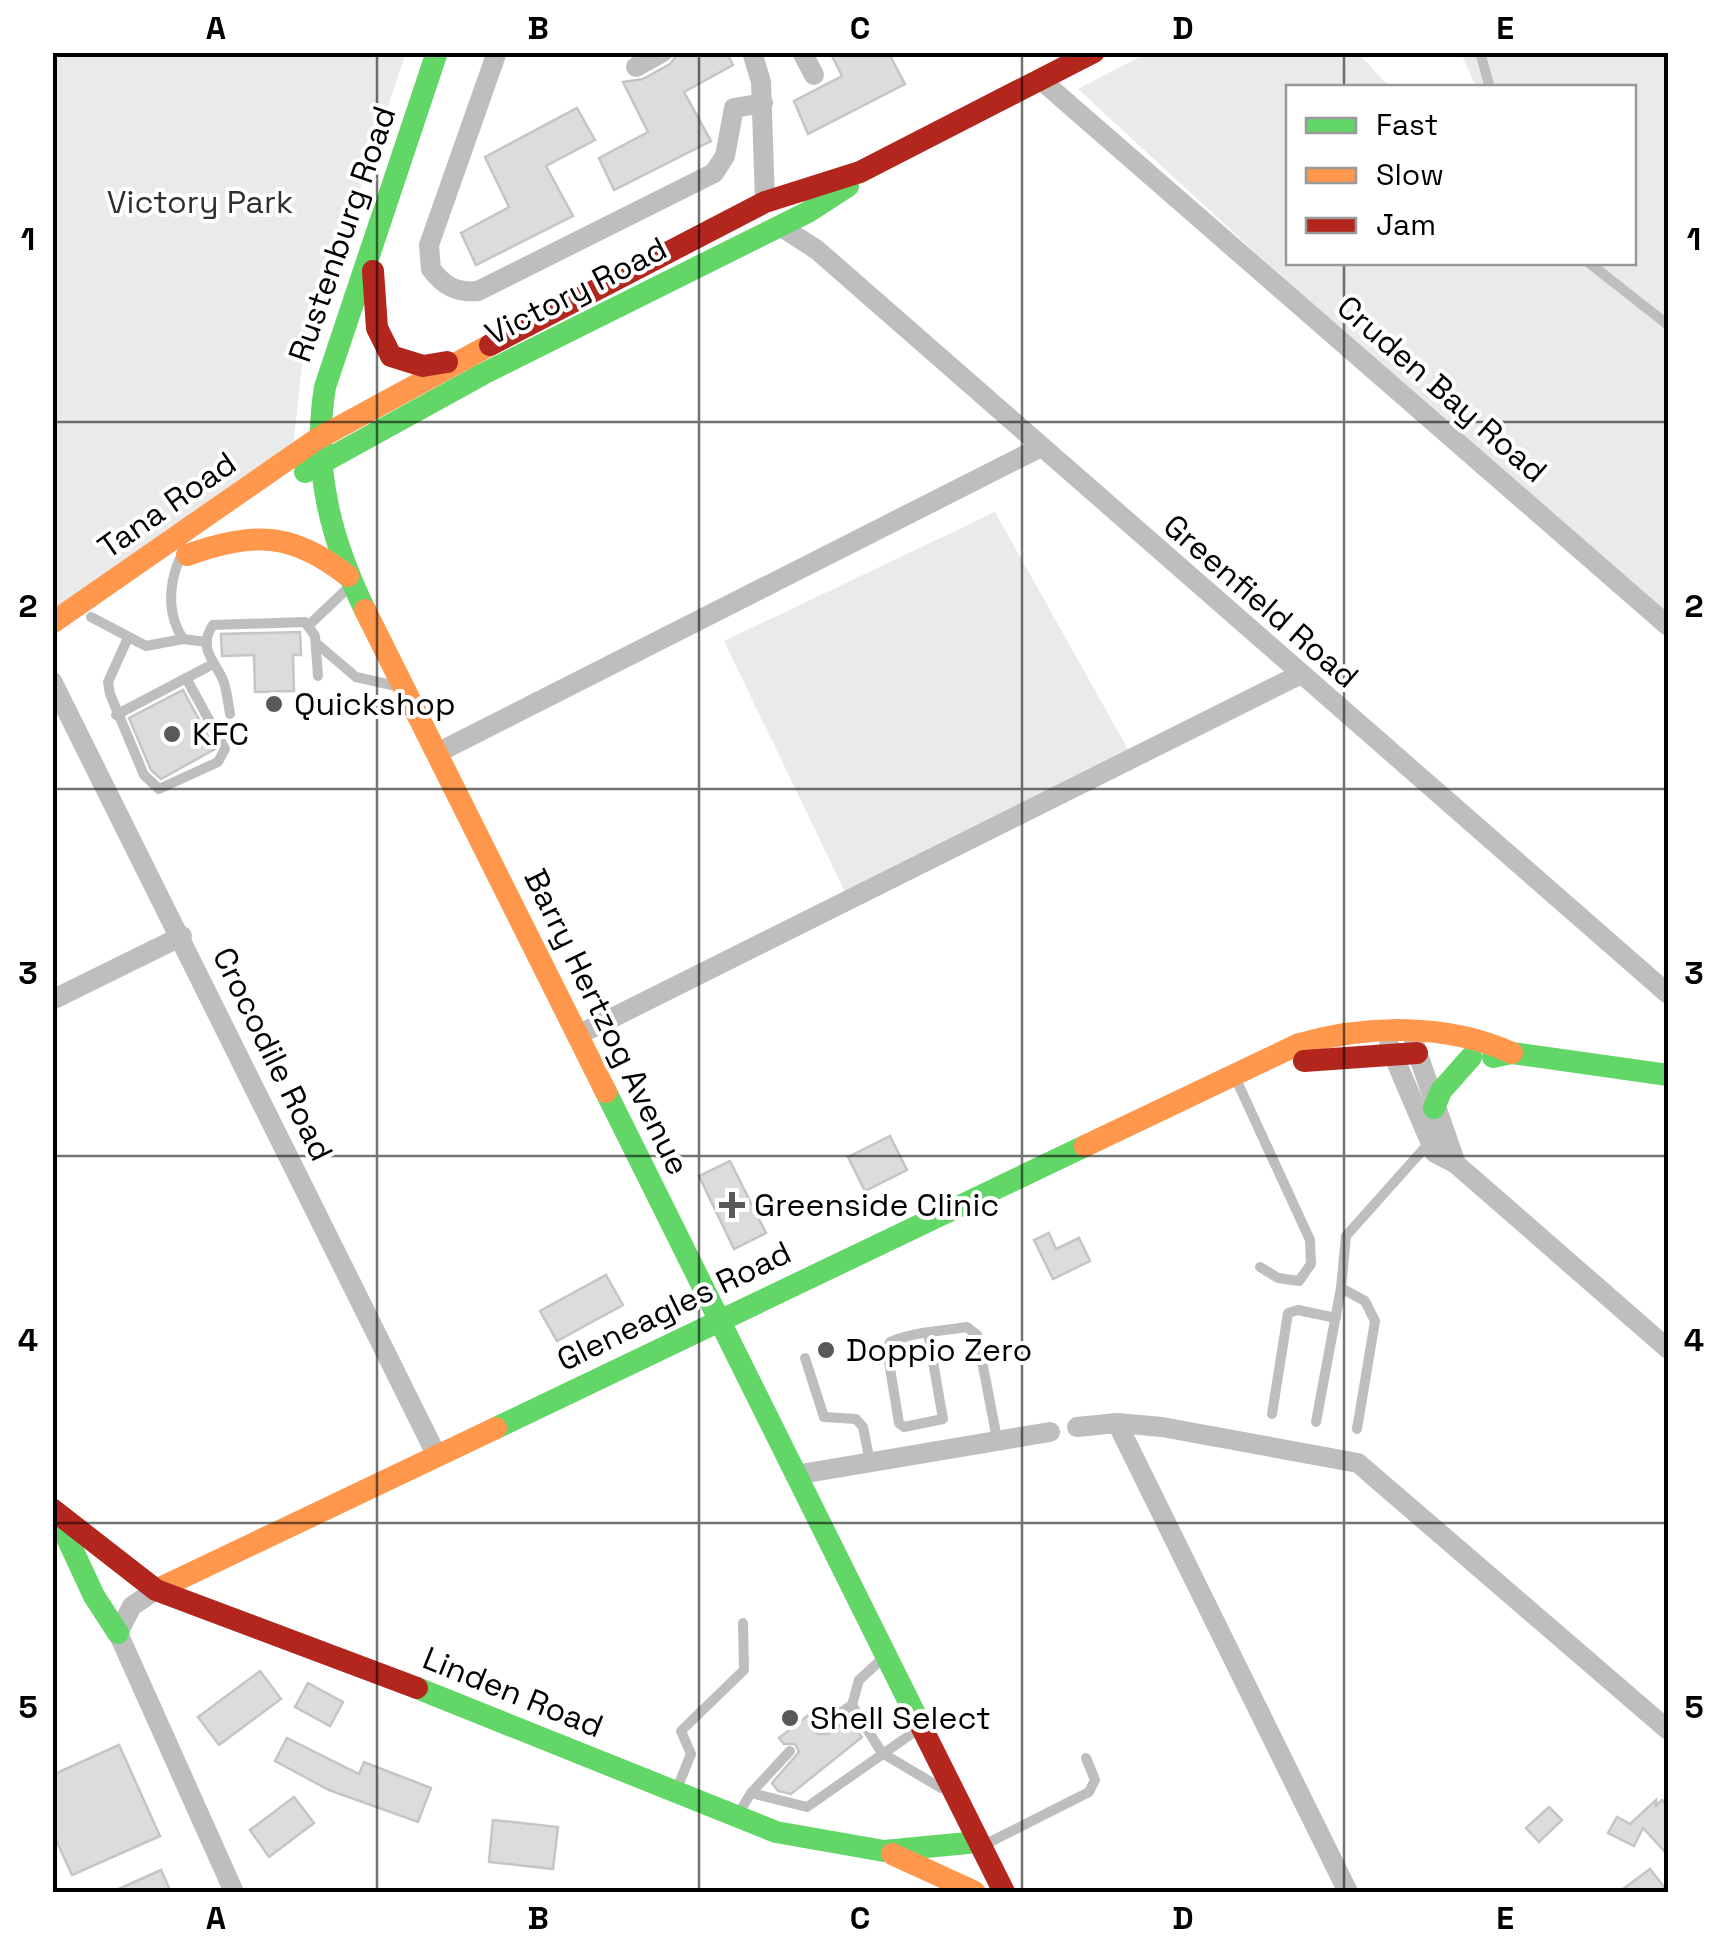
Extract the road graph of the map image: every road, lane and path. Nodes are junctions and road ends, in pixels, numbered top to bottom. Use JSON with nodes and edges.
{"nodes":[{"id":1,"x":438,"y":52,"type":"edge"},
{"id":2,"x":496,"y":52,"type":"edge"},
{"id":3,"x":664,"y":52,"type":"edge"},
{"id":4,"x":802,"y":52,"type":"edge"},
{"id":5,"x":1094,"y":52,"type":"edge"},
{"id":6,"x":1480,"y":52,"type":"edge"},
{"id":7,"x":754,"y":53,"type":"edge"},
{"id":8,"x":636,"y":68,"type":"dead end"},
{"id":9,"x":814,"y":75,"type":"dead end"},
{"id":10,"x":1040,"y":80,"type":"junction"},
{"id":11,"x":1489,"y":85,"type":"edge"},
{"id":12,"x":762,"y":103,"type":"junction"},
{"id":13,"x":854,"y":179,"type":"junction"},
{"id":14,"x":765,"y":202,"type":"junction"},
{"id":15,"x":808,"y":212,"type":"junction"},
{"id":16,"x":780,"y":226,"type":"junction"},
{"id":17,"x":374,"y":242,"type":"junction"},
{"id":18,"x":818,"y":250,"type":"junction"},
{"id":19,"x":1592,"y":265,"type":"edge"},
{"id":20,"x":694,"y":268,"type":"junction"},
{"id":21,"x":1668,"y":325,"type":"edge"},
{"id":22,"x":467,"y":356,"type":"junction"},
{"id":23,"x":317,"y":439,"type":"junction"},
{"id":24,"x":1039,"y":448,"type":"junction"},
{"id":25,"x":318,"y":463,"type":"junction"},
{"id":26,"x":183,"y":558,"type":"junction"},
{"id":27,"x":351,"y":581,"type":"junction"},
{"id":28,"x":91,"y":618,"type":"junction"},
{"id":29,"x":52,"y":623,"type":"edge"},
{"id":30,"x":308,"y":625,"type":"junction"},
{"id":31,"x":1668,"y":626,"type":"edge"},
{"id":32,"x":52,"y":638,"type":"edge"},
{"id":33,"x":183,"y":639,"type":"junction"},
{"id":34,"x":127,"y":640,"type":"junction"},
{"id":35,"x":207,"y":642,"type":"junction"},
{"id":36,"x":316,"y":643,"type":"junction"},
{"id":37,"x":211,"y":665,"type":"junction"},
{"id":38,"x":1301,"y":674,"type":"junction"},
{"id":39,"x":318,"y":676,"type":"dead end"},
{"id":40,"x":186,"y":678,"type":"junction"},
{"id":41,"x":52,"y":680,"type":"edge"},
{"id":42,"x":406,"y":687,"type":"junction"},
{"id":43,"x":230,"y":714,"type":"dead end"},
{"id":44,"x":116,"y":715,"type":"junction"},
{"id":45,"x":438,"y":752,"type":"junction"},
{"id":46,"x":182,"y":936,"type":"junction"},
{"id":47,"x":1668,"y":994,"type":"edge"},
{"id":48,"x":52,"y":1000,"type":"edge"},
{"id":49,"x":578,"y":1035,"type":"junction"},
{"id":50,"x":1388,"y":1043,"type":"junction"},
{"id":51,"x":1414,"y":1043,"type":"junction"},
{"id":52,"x":1512,"y":1054,"type":"junction"},
{"id":53,"x":1471,"y":1057,"type":"junction"},
{"id":54,"x":1235,"y":1076,"type":"junction"},
{"id":55,"x":1668,"y":1076,"type":"edge"},
{"id":56,"x":1434,"y":1108,"type":"junction"},
{"id":57,"x":1430,"y":1142,"type":"junction"},
{"id":58,"x":1456,"y":1164,"type":"junction"},
{"id":59,"x":1260,"y":1268,"type":"dead end"},
{"id":60,"x":1342,"y":1288,"type":"junction"},
{"id":61,"x":1336,"y":1318,"type":"junction"},
{"id":62,"x":718,"y":1320,"type":"junction"},
{"id":63,"x":928,"y":1333,"type":"junction"},
{"id":64,"x":1668,"y":1349,"type":"edge"},
{"id":65,"x":805,"y":1358,"type":"dead end"},
{"id":66,"x":1272,"y":1414,"type":"dead end"},
{"id":67,"x":1117,"y":1422,"type":"junction"},
{"id":68,"x":1316,"y":1422,"type":"dead end"},
{"id":69,"x":1077,"y":1427,"type":"dead end"},
{"id":70,"x":1358,"y":1429,"type":"dead end"},
{"id":71,"x":1050,"y":1432,"type":"dead end"},
{"id":72,"x":998,"y":1439,"type":"junction"},
{"id":73,"x":437,"y":1456,"type":"junction"},
{"id":74,"x":870,"y":1462,"type":"junction"},
{"id":75,"x":795,"y":1476,"type":"junction"},
{"id":76,"x":53,"y":1510,"type":"edge"},
{"id":77,"x":156,"y":1590,"type":"junction"},
{"id":78,"x":743,"y":1623,"type":"dead end"},
{"id":79,"x":118,"y":1633,"type":"junction"},
{"id":80,"x":886,"y":1656,"type":"junction"},
{"id":81,"x":852,"y":1704,"type":"junction"},
{"id":82,"x":822,"y":1726,"type":"dead end"},
{"id":83,"x":920,"y":1728,"type":"junction"},
{"id":84,"x":1668,"y":1730,"type":"edge"},
{"id":85,"x":790,"y":1751,"type":"dead end"},
{"id":86,"x":882,"y":1753,"type":"junction"},
{"id":87,"x":1086,"y":1758,"type":"dead end"},
{"id":88,"x":676,"y":1792,"type":"junction"},
{"id":89,"x":751,"y":1794,"type":"junction"},
{"id":90,"x":955,"y":1795,"type":"junction"},
{"id":91,"x":807,"y":1807,"type":"junction"},
{"id":92,"x":738,"y":1817,"type":"junction"},
{"id":93,"x":804,"y":1839,"type":"junction"},
{"id":94,"x":979,"y":1844,"type":"junction"},
{"id":95,"x":884,"y":1851,"type":"junction"},
{"id":96,"x":234,"y":1892,"type":"edge"},
{"id":97,"x":975,"y":1892,"type":"edge"},
{"id":98,"x":1004,"y":1892,"type":"edge"},
{"id":99,"x":1348,"y":1892,"type":"edge"}],
"edges":[{"from":1,"to":17,"type":"main road","name":"Rustenburg Road"},
{"from":2,"to":12,"type":"street"},
{"from":3,"to":8,"type":"street"},
{"from":4,"to":9,"type":"street"},
{"from":5,"to":10,"type":"main road","name":"Victory Road"},
{"from":6,"to":11,"type":"lane"},
{"from":7,"to":12,"type":"street"},
{"from":10,"to":13,"type":"main road","name":"Victory Road"},
{"from":10,"to":31,"type":"street","name":"Cruden Bay Road"},
{"from":12,"to":14,"type":"street"},
{"from":13,"to":14,"type":"main road","name":"Victory Road"},
{"from":13,"to":15,"type":"main road","name":"Victory Road"},
{"from":14,"to":20,"type":"main road"},
{"from":14,"to":22,"type":"main road","name":"Victory Road"},
{"from":15,"to":16,"type":"main road","name":"Victory Road"},
{"from":15,"to":18,"type":"street"},
{"from":16,"to":18,"type":"street","name":"Greenfield Road"},
{"from":16,"to":20,"type":"main road","name":"Victory Road"},
{"from":17,"to":22,"type":"main road"},
{"from":17,"to":23,"type":"main road","name":"Rustenburg Road"},
{"from":18,"to":24,"type":"street","name":"Greenfield Road"},
{"from":19,"to":21,"type":"lane"},
{"from":20,"to":25,"type":"main road","name":"Victory Road"},
{"from":22,"to":23,"type":"main road","name":"Victory Road"},
{"from":23,"to":25,"type":"main road","name":"Barry Hertzog Avenue"},
{"from":23,"to":29,"type":"main road","name":"Tana Road"},
{"from":24,"to":38,"type":"street","name":"Greenfield Road"},
{"from":24,"to":45,"type":"street"},
{"from":25,"to":26,"type":"main road","name":"Tana Road"},
{"from":25,"to":27,"type":"main road","name":"Barry Hertzog Avenue"},
{"from":26,"to":27,"type":"main road"},
{"from":26,"to":28,"type":"main road","name":"Tana Road"},
{"from":26,"to":33,"type":"lane"},
{"from":27,"to":30,"type":"lane"},
{"from":27,"to":42,"type":"main road","name":"Barry Hertzog Avenue"},
{"from":28,"to":32,"type":"main road","name":"Tana Road"},
{"from":28,"to":34,"type":"lane"},
{"from":30,"to":35,"type":"lane"},
{"from":30,"to":36,"type":"lane"},
{"from":33,"to":34,"type":"lane"},
{"from":33,"to":35,"type":"lane"},
{"from":34,"to":44,"type":"lane"},
{"from":35,"to":37,"type":"lane"},
{"from":36,"to":39,"type":"lane"},
{"from":36,"to":42,"type":"lane"},
{"from":37,"to":40,"type":"lane"},
{"from":37,"to":43,"type":"lane"},
{"from":38,"to":47,"type":"street","name":"Greenfield Road"},
{"from":38,"to":49,"type":"street"},
{"from":40,"to":44,"type":"lane"},
{"from":40,"to":44,"type":"lane"},
{"from":41,"to":46,"type":"street","name":"Crocodile Road"},
{"from":42,"to":45,"type":"main road","name":"Barry Hertzog Avenue"},
{"from":45,"to":49,"type":"main road","name":"Barry Hertzog Avenue"},
{"from":46,"to":48,"type":"street"},
{"from":46,"to":73,"type":"street","name":"Crocodile Road"},
{"from":49,"to":62,"type":"main road","name":"Barry Hertzog Avenue"},
{"from":50,"to":51,"type":"main road","name":"Gleneagles Road"},
{"from":50,"to":54,"type":"main road","name":"Gleneagles Road"},
{"from":50,"to":57,"type":"street"},
{"from":51,"to":52,"type":"main road","name":"Gleneagles Road"},
{"from":51,"to":53,"type":"main road","name":"Gleneagles Road"},
{"from":51,"to":56,"type":"street"},
{"from":52,"to":53,"type":"main road","name":"Gleneagles Road"},
{"from":52,"to":55,"type":"main road","name":"Gleneagles Road"},
{"from":53,"to":56,"type":"main road"},
{"from":54,"to":59,"type":"lane"},
{"from":54,"to":62,"type":"main road","name":"Gleneagles Road"},
{"from":56,"to":58,"type":"street"},
{"from":57,"to":58,"type":"street"},
{"from":57,"to":60,"type":"lane"},
{"from":58,"to":64,"type":"street"},
{"from":60,"to":61,"type":"lane"},
{"from":60,"to":70,"type":"lane"},
{"from":61,"to":66,"type":"lane"},
{"from":61,"to":68,"type":"lane"},
{"from":62,"to":73,"type":"main road","name":"Gleneagles Road"},
{"from":62,"to":75,"type":"main road","name":"Barry Hertzog Avenue"},
{"from":63,"to":63,"type":"lane"},
{"from":63,"to":72,"type":"lane"},
{"from":65,"to":74,"type":"lane"},
{"from":67,"to":69,"type":"street"},
{"from":67,"to":84,"type":"street"},
{"from":67,"to":99,"type":"street"},
{"from":71,"to":72,"type":"street"},
{"from":72,"to":74,"type":"street"},
{"from":73,"to":77,"type":"main road","name":"Gleneagles Road"},
{"from":74,"to":75,"type":"street"},
{"from":75,"to":80,"type":"main road","name":"Barry Hertzog Avenue"},
{"from":76,"to":77,"type":"main road","name":"Linden Road"},
{"from":76,"to":79,"type":"main road"},
{"from":77,"to":79,"type":"street"},
{"from":77,"to":88,"type":"main road","name":"Linden Road"},
{"from":78,"to":88,"type":"lane"},
{"from":79,"to":96,"type":"street"},
{"from":80,"to":81,"type":"lane"},
{"from":80,"to":83,"type":"main road","name":"Barry Hertzog Avenue"},
{"from":81,"to":82,"type":"lane"},
{"from":81,"to":86,"type":"lane"},
{"from":83,"to":86,"type":"lane"},
{"from":83,"to":90,"type":"main road","name":"Barry Hertzog Avenue"},
{"from":85,"to":89,"type":"lane"},
{"from":86,"to":90,"type":"lane"},
{"from":86,"to":91,"type":"lane"},
{"from":87,"to":94,"type":"lane"},
{"from":88,"to":92,"type":"main road","name":"Linden Road"},
{"from":89,"to":91,"type":"lane"},
{"from":89,"to":92,"type":"lane"},
{"from":90,"to":94,"type":"main road","name":"Barry Hertzog Avenue"},
{"from":91,"to":93,"type":"lane"},
{"from":92,"to":93,"type":"main road","name":"Linden Road"},
{"from":93,"to":95,"type":"main road","name":"Linden Road"},
{"from":94,"to":95,"type":"main road","name":"Linden Road"},
{"from":94,"to":98,"type":"main road","name":"Barry Hertzog Avenue"},
{"from":95,"to":97,"type":"main road"}]}
